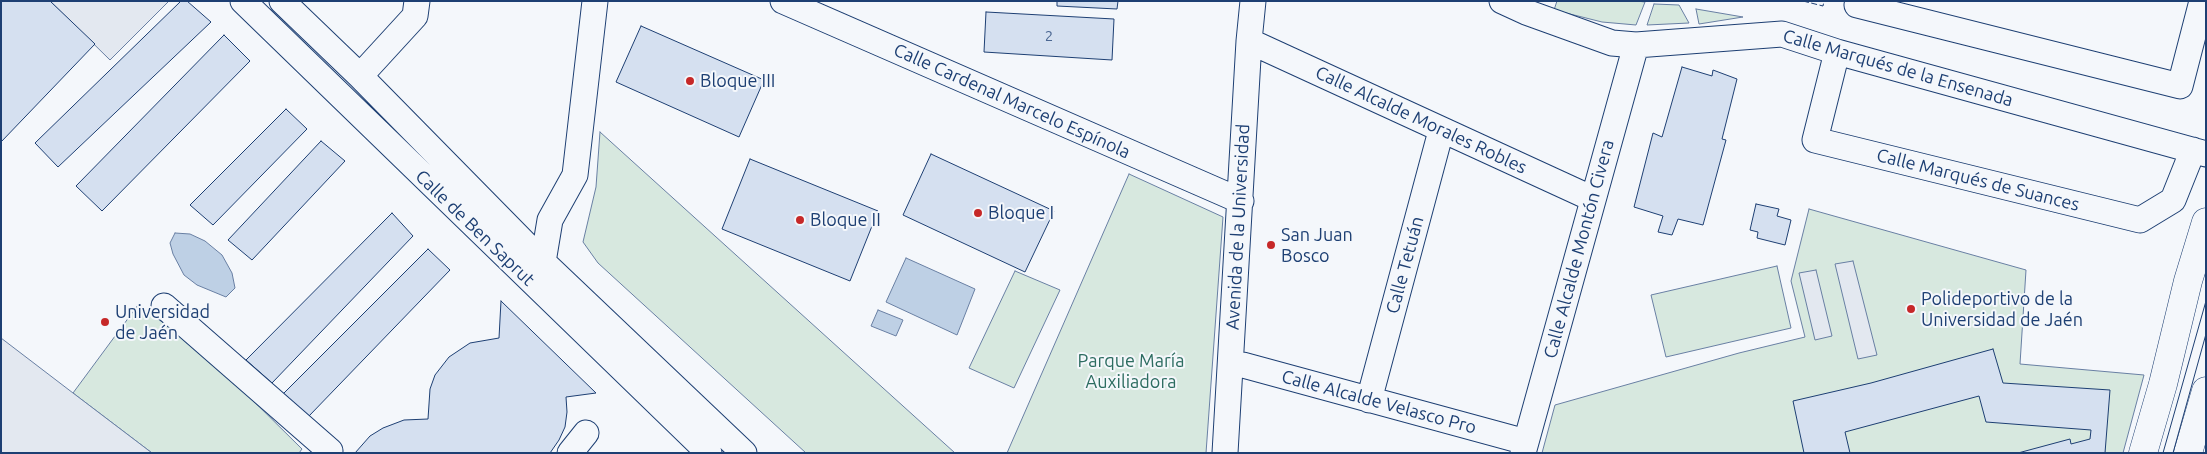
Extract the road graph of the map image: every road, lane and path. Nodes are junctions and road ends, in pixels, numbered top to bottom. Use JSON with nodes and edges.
{"nodes":[{"id":1,"x":243,"y":1,"type":"edge"},
{"id":2,"x":282,"y":1,"type":"edge"},
{"id":3,"x":417,"y":1,"type":"edge"},
{"id":4,"x":595,"y":1,"type":"edge"},
{"id":5,"x":783,"y":1,"type":"edge"},
{"id":6,"x":1253,"y":1,"type":"edge"},
{"id":7,"x":1502,"y":1,"type":"edge"},
{"id":8,"x":1858,"y":1,"type":"edge"},
{"id":9,"x":2202,"y":1,"type":"edge"},
{"id":10,"x":1249,"y":41,"type":"junction"},
{"id":11,"x":1636,"y":45,"type":"junction"},
{"id":12,"x":1837,"y":52,"type":"junction"},
{"id":13,"x":360,"y":76,"type":"junction"},
{"id":14,"x":1441,"y":131,"type":"junction"},
{"id":15,"x":2200,"y":152,"type":"edge"},
{"id":16,"x":1593,"y":199,"type":"junction"},
{"id":17,"x":1240,"y":201,"type":"junction"},
{"id":18,"x":2206,"y":222,"type":"edge"},
{"id":19,"x":543,"y":262,"type":"junction"},
{"id":20,"x":164,"y":306,"type":"dead end"},
{"id":21,"x":1231,"y":365,"type":"junction"},
{"id":22,"x":2206,"y":391,"type":"edge"},
{"id":23,"x":1369,"y":400,"type":"junction"},
{"id":24,"x":586,"y":432,"type":"dead end"},
{"id":25,"x":1525,"y":447,"type":"edge"},
{"id":26,"x":330,"y":452,"type":"dead end"},
{"id":27,"x":570,"y":453,"type":"edge"},
{"id":28,"x":709,"y":453,"type":"edge"},
{"id":29,"x":744,"y":453,"type":"edge"},
{"id":30,"x":1225,"y":453,"type":"edge"},
{"id":31,"x":2143,"y":453,"type":"edge"},
{"id":32,"x":2188,"y":453,"type":"edge"}],
"edges":[{"from":1,"to":28,"type":"street","name":"Calle de Ben Saprut"},
{"from":2,"to":13,"type":"street","name":"Calle de Ben Saprut"},
{"from":3,"to":13,"type":"street"},
{"from":4,"to":19,"type":"street"},
{"from":5,"to":17,"type":"street","name":"Calle Cardenal Marcelo Espínola"},
{"from":6,"to":10,"type":"street","name":"Avenida de la Universidad"},
{"from":7,"to":11,"type":"street","name":"Calle Marqués de la Ensenada"},
{"from":8,"to":9,"type":"street"},
{"from":10,"to":14,"type":"street","name":"Calle Alcalde Morales Robles"},
{"from":10,"to":17,"type":"street","name":"Avenida de la Universidad"},
{"from":11,"to":12,"type":"street","name":"Calle Marqués de la Ensenada"},
{"from":11,"to":16,"type":"street","name":"Calle Alcalde Montón Civera"},
{"from":12,"to":15,"type":"street","name":"Calle Marqués de la Ensenada"},
{"from":12,"to":15,"type":"street","name":"Calle Marqués de Suances"},
{"from":13,"to":19,"type":"street","name":"Calle de Ben Saprut"},
{"from":14,"to":16,"type":"street","name":"Calle Alcalde Morales Robles"},
{"from":14,"to":23,"type":"street","name":"Calle Tetuán"},
{"from":16,"to":25,"type":"street","name":"Calle Alcalde Montón Civera"},
{"from":17,"to":21,"type":"street","name":"Avenida de la Universidad"},
{"from":18,"to":31,"type":"highway"},
{"from":19,"to":29,"type":"street","name":"Calle de Ben Saprut"},
{"from":20,"to":26,"type":"street"},
{"from":21,"to":23,"type":"street","name":"Calle Alcalde Velasco Pro"},
{"from":21,"to":30,"type":"street","name":"Avenida de la Universidad"},
{"from":22,"to":32,"type":"highway"},
{"from":23,"to":25,"type":"street","name":"Calle Alcalde Velasco Pro"},
{"from":24,"to":27,"type":"street"}]}
